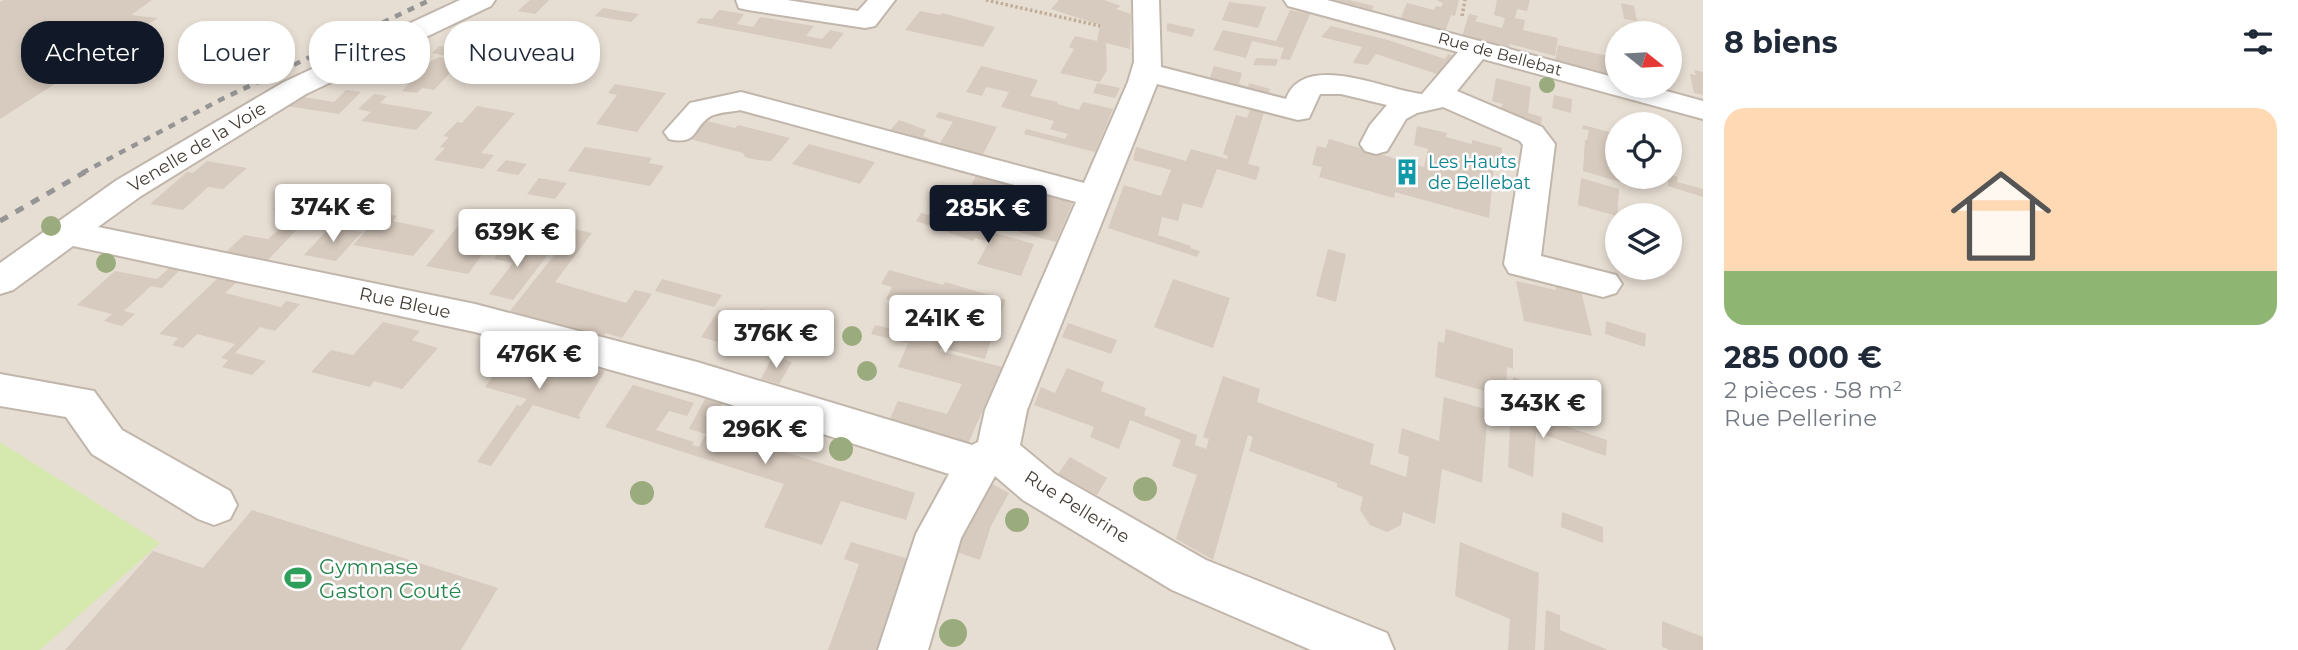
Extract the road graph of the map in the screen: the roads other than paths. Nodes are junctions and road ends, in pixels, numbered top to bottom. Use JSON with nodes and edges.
{"nodes":[{"id":1,"x":482,"y":0,"type":"edge"},
{"id":2,"x":1146,"y":0,"type":"edge"},
{"id":3,"x":1297,"y":0,"type":"edge"},
{"id":4,"x":748,"y":2,"type":"dead end"},
{"id":5,"x":874,"y":10,"type":"edge"},
{"id":6,"x":1478,"y":47,"type":"junction"},
{"id":7,"x":1145,"y":72,"type":"junction"},
{"id":8,"x":1428,"y":99,"type":"junction"},
{"id":9,"x":1703,"y":110,"type":"edge"},
{"id":10,"x":680,"y":132,"type":"dead end"},
{"id":11,"x":1376,"y":144,"type":"dead end"},
{"id":12,"x":1096,"y":197,"type":"junction"},
{"id":13,"x":69,"y":233,"type":"junction"},
{"id":14,"x":0,"y":281,"type":"edge"},
{"id":15,"x":1603,"y":284,"type":"dead end"},
{"id":16,"x":0,"y":390,"type":"edge"},
{"id":17,"x":987,"y":458,"type":"junction"},
{"id":18,"x":214,"y":505,"type":"dead end"},
{"id":19,"x":903,"y":650,"type":"edge"},
{"id":20,"x":1369,"y":650,"type":"edge"}],
"edges":[{"from":1,"to":13,"type":"street","name":"Venelle de la Voie"},
{"from":2,"to":7,"type":"street"},
{"from":3,"to":6,"type":"street","name":"Rue de Bellebat"},
{"from":4,"to":5,"type":"street"},
{"from":6,"to":8,"type":"street"},
{"from":6,"to":9,"type":"street","name":"Rue de Bellebat"},
{"from":7,"to":8,"type":"street"},
{"from":7,"to":12,"type":"street"},
{"from":8,"to":11,"type":"street"},
{"from":8,"to":15,"type":"street"},
{"from":10,"to":12,"type":"street"},
{"from":12,"to":17,"type":"street"},
{"from":13,"to":14,"type":"street","name":"Venelle de la Voie"},
{"from":13,"to":17,"type":"street","name":"Rue Bleue"},
{"from":16,"to":18,"type":"street"},
{"from":17,"to":19,"type":"street"},
{"from":17,"to":20,"type":"street","name":"Rue Pellerine"}]}
